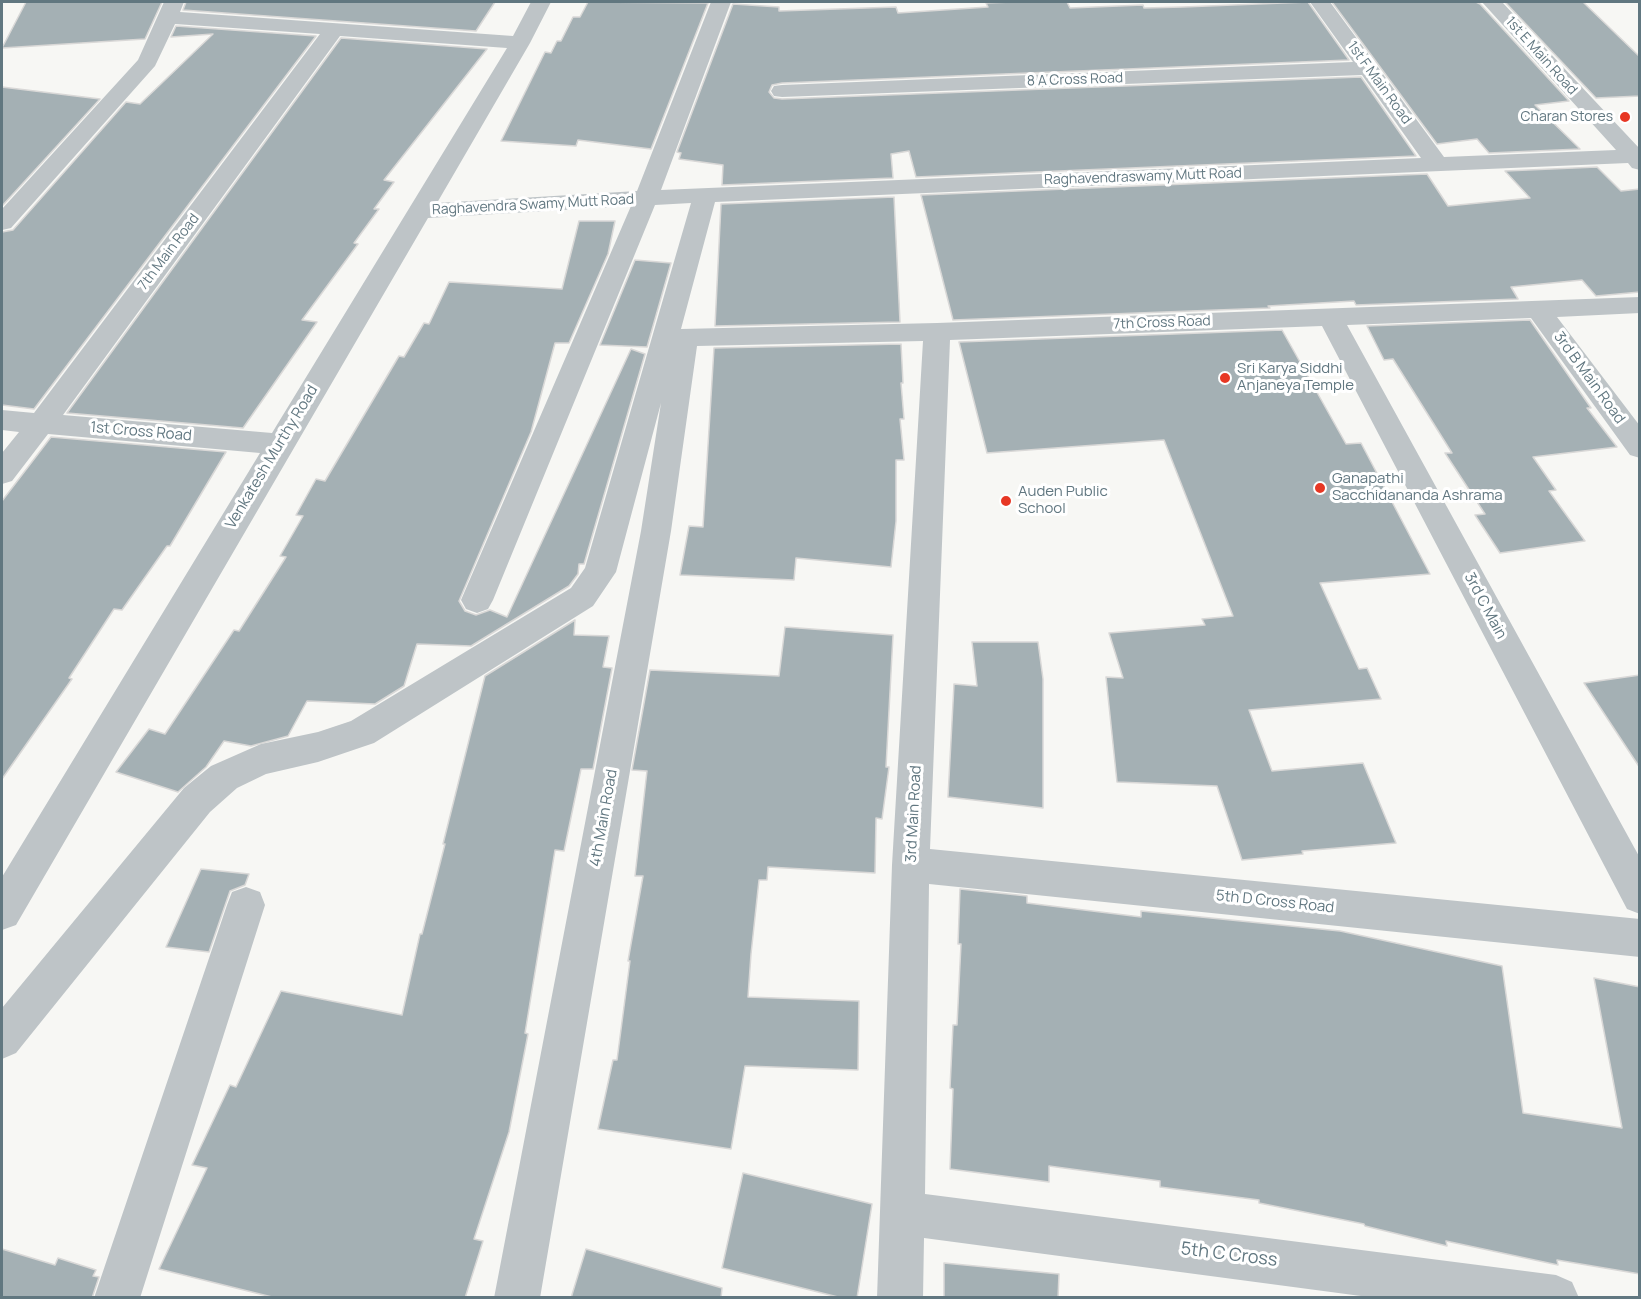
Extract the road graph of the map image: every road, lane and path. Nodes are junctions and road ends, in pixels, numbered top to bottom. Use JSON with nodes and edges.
{"nodes":[{"id":1,"x":541,"y":2,"type":"edge"},
{"id":2,"x":722,"y":2,"type":"edge"},
{"id":3,"x":1320,"y":2,"type":"edge"},
{"id":4,"x":1492,"y":2,"type":"edge"},
{"id":5,"x":170,"y":9,"type":"edge"},
{"id":6,"x":335,"y":29,"type":"junction"},
{"id":7,"x":520,"y":43,"type":"junction"},
{"id":8,"x":1368,"y":68,"type":"junction"},
{"id":9,"x":782,"y":91,"type":"dead end"},
{"id":10,"x":1637,"y":158,"type":"edge"},
{"id":11,"x":1437,"y":164,"type":"junction"},
{"id":12,"x":705,"y":196,"type":"junction"},
{"id":13,"x":646,"y":198,"type":"junction"},
{"id":14,"x":419,"y":211,"type":"junction"},
{"id":15,"x":2,"y":223,"type":"edge"},
{"id":16,"x":1640,"y":305,"type":"edge"},
{"id":17,"x":1538,"y":309,"type":"junction"},
{"id":18,"x":1330,"y":317,"type":"junction"},
{"id":19,"x":937,"y":332,"type":"junction"},
{"id":20,"x":676,"y":336,"type":"junction"},
{"id":21,"x":2,"y":420,"type":"edge"},
{"id":22,"x":41,"y":423,"type":"junction"},
{"id":23,"x":280,"y":444,"type":"junction"},
{"id":24,"x":1640,"y":448,"type":"edge"},
{"id":25,"x":2,"y":473,"type":"edge"},
{"id":26,"x":477,"y":600,"type":"dead end"},
{"id":27,"x":911,"y":865,"type":"junction"},
{"id":28,"x":1640,"y":896,"type":"edge"},
{"id":29,"x":246,"y":905,"type":"dead end"},
{"id":30,"x":2,"y":912,"type":"edge"},
{"id":31,"x":1640,"y":938,"type":"edge"},
{"id":32,"x":2,"y":1039,"type":"edge"},
{"id":33,"x":902,"y":1213,"type":"junction"},
{"id":34,"x":117,"y":1298,"type":"edge"},
{"id":35,"x":517,"y":1298,"type":"edge"},
{"id":36,"x":900,"y":1298,"type":"edge"},
{"id":37,"x":1556,"y":1298,"type":"edge"}],
"edges":[{"from":1,"to":7,"type":"street","name":"Venkatesh Murthy Road"},
{"from":2,"to":13,"type":"street"},
{"from":3,"to":8,"type":"street","name":"1st F Main Road"},
{"from":4,"to":10,"type":"street","name":"1st E Main Road"},
{"from":5,"to":6,"type":"street"},
{"from":5,"to":15,"type":"street"},
{"from":6,"to":7,"type":"street"},
{"from":6,"to":22,"type":"street","name":"7th Main Road"},
{"from":7,"to":14,"type":"street","name":"Venkatesh Murthy Road"},
{"from":8,"to":9,"type":"street","name":"8 A Cross Road"},
{"from":8,"to":11,"type":"street","name":"1st F Main Road"},
{"from":10,"to":11,"type":"street","name":"Raghavendraswamy Mutt Road"},
{"from":11,"to":12,"type":"street","name":"Raghavendraswamy Mutt Road"},
{"from":12,"to":13,"type":"street","name":"Raghavendraswamy Mutt Road"},
{"from":12,"to":20,"type":"street"},
{"from":13,"to":14,"type":"street","name":"Raghavendra Swamy Mutt Road"},
{"from":13,"to":26,"type":"street"},
{"from":14,"to":23,"type":"street","name":"Venkatesh Murthy Road"},
{"from":16,"to":17,"type":"street","name":"7th Cross Road"},
{"from":17,"to":18,"type":"street","name":"7th Cross Road"},
{"from":17,"to":24,"type":"street","name":"3rd B Main Road"},
{"from":18,"to":19,"type":"street","name":"7th Cross Road"},
{"from":18,"to":28,"type":"street","name":"3rd C Main"},
{"from":19,"to":20,"type":"street","name":"7th Cross Road"},
{"from":19,"to":27,"type":"street","name":"3rd Main Road"},
{"from":20,"to":32,"type":"street"},
{"from":20,"to":35,"type":"street","name":"4th Main Road"},
{"from":21,"to":22,"type":"street","name":"1st Cross Road"},
{"from":22,"to":23,"type":"street","name":"1st Cross Road"},
{"from":22,"to":25,"type":"street","name":"7th Main Road"},
{"from":23,"to":30,"type":"street","name":"Venkatesh Murthy Road"},
{"from":27,"to":31,"type":"street","name":"5th D Cross Road"},
{"from":27,"to":33,"type":"street","name":"3rd Main Road"},
{"from":29,"to":34,"type":"street"},
{"from":33,"to":36,"type":"street","name":"3rd Main Road"},
{"from":33,"to":37,"type":"street","name":"5th C Cross"}]}
